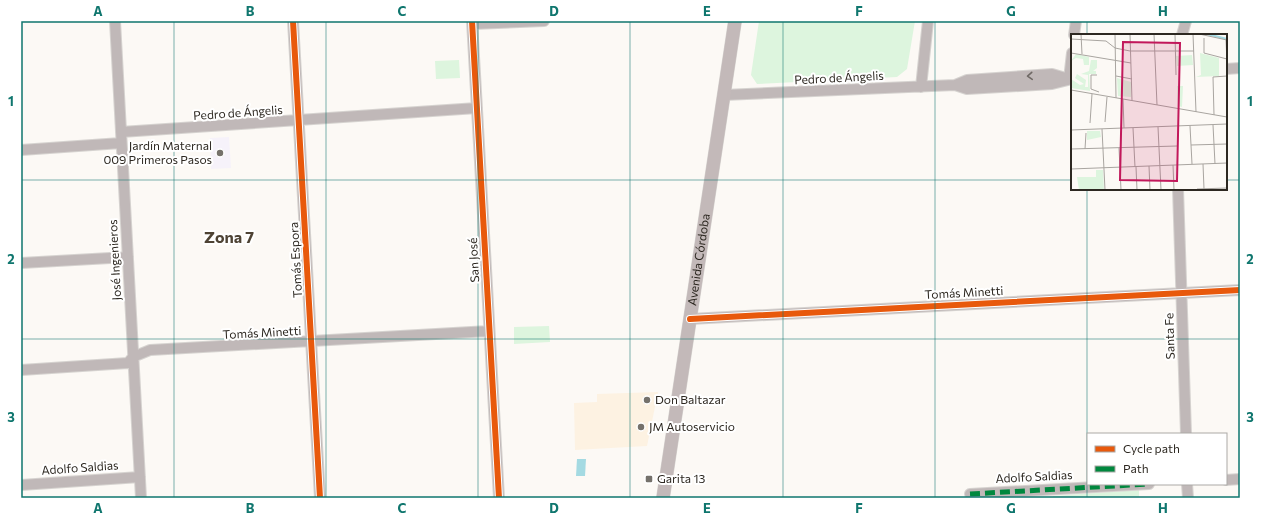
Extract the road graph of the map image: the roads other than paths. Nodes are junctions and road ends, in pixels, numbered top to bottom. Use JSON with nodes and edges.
{"nodes":[{"id":1,"x":115,"y":21,"type":"edge"},
{"id":2,"x":293,"y":21,"type":"edge"},
{"id":3,"x":544,"y":21,"type":"edge"},
{"id":4,"x":735,"y":21,"type":"edge"},
{"id":5,"x":928,"y":21,"type":"edge"},
{"id":6,"x":1076,"y":21,"type":"edge"},
{"id":7,"x":1186,"y":21,"type":"edge"},
{"id":8,"x":472,"y":23,"type":"edge"},
{"id":9,"x":1074,"y":34,"type":"edge"},
{"id":10,"x":1182,"y":34,"type":"edge"},
{"id":11,"x":1071,"y":66,"type":"edge"},
{"id":12,"x":1240,"y":68,"type":"edge"},
{"id":13,"x":1227,"y":69,"type":"edge"},
{"id":14,"x":1070,"y":79,"type":"edge"},
{"id":15,"x":921,"y":87,"type":"junction"},
{"id":16,"x":724,"y":95,"type":"junction"},
{"id":17,"x":477,"y":108,"type":"junction"},
{"id":18,"x":299,"y":120,"type":"junction"},
{"id":19,"x":121,"y":132,"type":"junction"},
{"id":20,"x":121,"y":143,"type":"junction"},
{"id":21,"x":21,"y":150,"type":"edge"},
{"id":22,"x":1178,"y":190,"type":"edge"},
{"id":23,"x":128,"y":257,"type":"junction"},
{"id":24,"x":21,"y":263,"type":"edge"},
{"id":25,"x":1240,"y":290,"type":"edge"},
{"id":26,"x":1182,"y":293,"type":"junction"},
{"id":27,"x":690,"y":319,"type":"junction"},
{"id":28,"x":489,"y":330,"type":"junction"},
{"id":29,"x":311,"y":341,"type":"junction"},
{"id":30,"x":133,"y":357,"type":"junction"},
{"id":31,"x":21,"y":370,"type":"edge"},
{"id":32,"x":1186,"y":433,"type":"edge"},
{"id":33,"x":140,"y":477,"type":"junction"},
{"id":34,"x":1240,"y":479,"type":"edge"},
{"id":35,"x":1227,"y":480,"type":"edge"},
{"id":36,"x":21,"y":485,"type":"edge"},
{"id":37,"x":1131,"y":485,"type":"edge"},
{"id":38,"x":1187,"y":485,"type":"edge"},
{"id":39,"x":970,"y":494,"type":"dead end"},
{"id":40,"x":141,"y":498,"type":"edge"},
{"id":41,"x":320,"y":498,"type":"edge"},
{"id":42,"x":499,"y":498,"type":"edge"},
{"id":43,"x":663,"y":498,"type":"edge"},
{"id":44,"x":1188,"y":498,"type":"edge"}],
"edges":[{"from":1,"to":19,"type":"street","name":"José Ingenieros"},
{"from":2,"to":18,"type":"street","name":"Tomás Espora"},
{"from":3,"to":8,"type":"street"},
{"from":4,"to":16,"type":"main road","name":"Avenida Córdoba"},
{"from":5,"to":15,"type":"street"},
{"from":6,"to":9,"type":"street"},
{"from":7,"to":10,"type":"street"},
{"from":8,"to":17,"type":"street","name":"San José"},
{"from":11,"to":14,"type":"street"},
{"from":12,"to":13,"type":"street"},
{"from":14,"to":15,"type":"street","name":"Pedro de Ángelis"},
{"from":15,"to":16,"type":"street","name":"Pedro de Ángelis"},
{"from":16,"to":27,"type":"main road","name":"Avenida Córdoba"},
{"from":17,"to":18,"type":"street","name":"Pedro de Ángelis"},
{"from":17,"to":28,"type":"street","name":"San José"},
{"from":18,"to":19,"type":"street","name":"Pedro de Ángelis"},
{"from":18,"to":29,"type":"street","name":"Tomás Espora"},
{"from":19,"to":20,"type":"street","name":"José Ingenieros"},
{"from":20,"to":21,"type":"street"},
{"from":20,"to":23,"type":"street","name":"José Ingenieros"},
{"from":22,"to":26,"type":"street","name":"Santa Fe"},
{"from":23,"to":24,"type":"street"},
{"from":23,"to":30,"type":"street","name":"José Ingenieros"},
{"from":25,"to":26,"type":"street","name":"Tomás Minetti"},
{"from":26,"to":27,"type":"street","name":"Tomás Minetti"},
{"from":26,"to":32,"type":"street","name":"Santa Fe"},
{"from":27,"to":43,"type":"main road","name":"Avenida Córdoba"},
{"from":28,"to":29,"type":"street","name":"Tomás Minetti"},
{"from":28,"to":42,"type":"street","name":"San José"},
{"from":29,"to":30,"type":"street","name":"Tomás Minetti"},
{"from":29,"to":41,"type":"street","name":"Tomás Espora"},
{"from":30,"to":31,"type":"street","name":"Tomás Minetti"},
{"from":30,"to":33,"type":"street","name":"José Ingenieros"},
{"from":33,"to":36,"type":"street","name":"Adolfo Saldias"},
{"from":33,"to":40,"type":"street","name":"José Ingenieros"},
{"from":34,"to":35,"type":"street"},
{"from":37,"to":39,"type":"street","name":"Adolfo Saldias"},
{"from":38,"to":44,"type":"street"}]}
